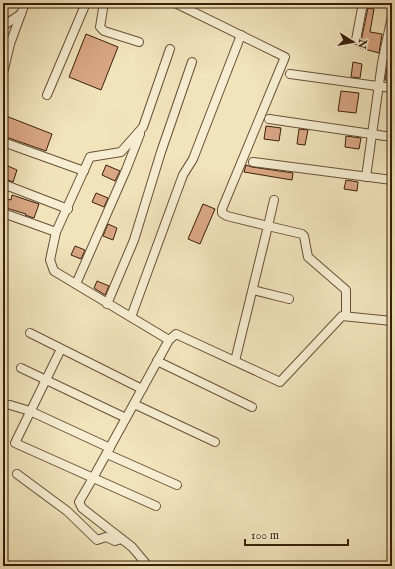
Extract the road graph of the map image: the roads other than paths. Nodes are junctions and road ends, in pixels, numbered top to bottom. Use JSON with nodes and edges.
{"nodes":[{"id":1,"x":25,"y":3,"type":"edge"},
{"id":2,"x":86,"y":3,"type":"edge"},
{"id":3,"x":104,"y":3,"type":"edge"},
{"id":4,"x":175,"y":3,"type":"edge"},
{"id":5,"x":363,"y":3,"type":"edge"},
{"id":6,"x":21,"y":14,"type":"junction"},
{"id":7,"x":392,"y":16,"type":"edge"},
{"id":8,"x":3,"y":26,"type":"edge"},
{"id":9,"x":241,"y":35,"type":"junction"},
{"id":10,"x":356,"y":40,"type":"dead end"},
{"id":11,"x":139,"y":42,"type":"dead end"},
{"id":12,"x":170,"y":49,"type":"dead end"},
{"id":13,"x":192,"y":62,"type":"dead end"},
{"id":14,"x":3,"y":73,"type":"edge"},
{"id":15,"x":290,"y":74,"type":"dead end"},
{"id":16,"x":379,"y":87,"type":"junction"},
{"id":17,"x":392,"y":88,"type":"edge"},
{"id":18,"x":47,"y":95,"type":"dead end"},
{"id":19,"x":269,"y":118,"type":"dead end"},
{"id":20,"x":142,"y":127,"type":"junction"},
{"id":21,"x":372,"y":134,"type":"junction"},
{"id":22,"x":392,"y":137,"type":"edge"},
{"id":23,"x":3,"y":142,"type":"edge"},
{"id":24,"x":253,"y":162,"type":"dead end"},
{"id":25,"x":84,"y":171,"type":"junction"},
{"id":26,"x":366,"y":177,"type":"junction"},
{"id":27,"x":392,"y":180,"type":"edge"},
{"id":28,"x":3,"y":184,"type":"edge"},
{"id":29,"x":274,"y":200,"type":"dead end"},
{"id":30,"x":68,"y":209,"type":"junction"},
{"id":31,"x":3,"y":213,"type":"edge"},
{"id":32,"x":268,"y":226,"type":"junction"},
{"id":33,"x":56,"y":232,"type":"junction"},
{"id":34,"x":76,"y":284,"type":"junction"},
{"id":35,"x":253,"y":290,"type":"junction"},
{"id":36,"x":289,"y":299,"type":"dead end"},
{"id":37,"x":107,"y":304,"type":"junction"},
{"id":38,"x":346,"y":315,"type":"junction"},
{"id":39,"x":131,"y":317,"type":"junction"},
{"id":40,"x":392,"y":320,"type":"edge"},
{"id":41,"x":30,"y":334,"type":"dead end"},
{"id":42,"x":169,"y":340,"type":"junction"},
{"id":43,"x":61,"y":349,"type":"junction"},
{"id":44,"x":157,"y":361,"type":"junction"},
{"id":45,"x":235,"y":361,"type":"junction"},
{"id":46,"x":21,"y":368,"type":"dead end"},
{"id":47,"x":46,"y":380,"type":"junction"},
{"id":48,"x":142,"y":389,"type":"junction"},
{"id":49,"x":134,"y":404,"type":"junction"},
{"id":50,"x":10,"y":405,"type":"dead end"},
{"id":51,"x":252,"y":407,"type":"dead end"},
{"id":52,"x":30,"y":412,"type":"junction"},
{"id":53,"x":126,"y":418,"type":"junction"},
{"id":54,"x":215,"y":442,"type":"dead end"},
{"id":55,"x":108,"y":451,"type":"junction"},
{"id":56,"x":17,"y":474,"type":"dead end"},
{"id":57,"x":93,"y":478,"type":"junction"},
{"id":58,"x":177,"y":485,"type":"dead end"},
{"id":59,"x":156,"y":506,"type":"dead end"},
{"id":60,"x":121,"y":538,"type":"junction"},
{"id":61,"x":148,"y":566,"type":"edge"}],
"edges":[{"from":1,"to":6,"type":"street"},
{"from":2,"to":18,"type":"street"},
{"from":3,"to":11,"type":"street"},
{"from":4,"to":9,"type":"street"},
{"from":5,"to":10,"type":"street"},
{"from":6,"to":8,"type":"street"},
{"from":6,"to":14,"type":"street"},
{"from":7,"to":16,"type":"street"},
{"from":9,"to":32,"type":"street"},
{"from":9,"to":39,"type":"street"},
{"from":12,"to":20,"type":"street"},
{"from":13,"to":37,"type":"street"},
{"from":15,"to":16,"type":"street"},
{"from":16,"to":17,"type":"street"},
{"from":16,"to":21,"type":"street"},
{"from":19,"to":21,"type":"street"},
{"from":20,"to":25,"type":"street"},
{"from":20,"to":34,"type":"street"},
{"from":21,"to":22,"type":"street"},
{"from":21,"to":26,"type":"street"},
{"from":23,"to":25,"type":"street"},
{"from":24,"to":26,"type":"street"},
{"from":25,"to":30,"type":"street"},
{"from":26,"to":27,"type":"street"},
{"from":28,"to":30,"type":"street"},
{"from":29,"to":32,"type":"street"},
{"from":30,"to":33,"type":"street"},
{"from":31,"to":33,"type":"street"},
{"from":32,"to":35,"type":"street"},
{"from":32,"to":38,"type":"street"},
{"from":33,"to":34,"type":"street"},
{"from":34,"to":37,"type":"street"},
{"from":35,"to":36,"type":"street"},
{"from":35,"to":45,"type":"street"},
{"from":37,"to":39,"type":"street"},
{"from":38,"to":40,"type":"street"},
{"from":38,"to":45,"type":"street"},
{"from":39,"to":42,"type":"street"},
{"from":41,"to":43,"type":"street"},
{"from":42,"to":44,"type":"street"},
{"from":42,"to":45,"type":"street"},
{"from":43,"to":47,"type":"street"},
{"from":43,"to":48,"type":"street"},
{"from":44,"to":48,"type":"street"},
{"from":44,"to":51,"type":"street"},
{"from":46,"to":47,"type":"street"},
{"from":47,"to":52,"type":"street"},
{"from":47,"to":53,"type":"street"},
{"from":48,"to":49,"type":"street"},
{"from":49,"to":53,"type":"street"},
{"from":49,"to":54,"type":"street"},
{"from":50,"to":52,"type":"street"},
{"from":52,"to":55,"type":"street"},
{"from":52,"to":57,"type":"street"},
{"from":53,"to":55,"type":"street"},
{"from":55,"to":57,"type":"street"},
{"from":55,"to":58,"type":"street"},
{"from":56,"to":60,"type":"street"},
{"from":57,"to":59,"type":"street"},
{"from":57,"to":60,"type":"street"},
{"from":60,"to":61,"type":"street"}]}
